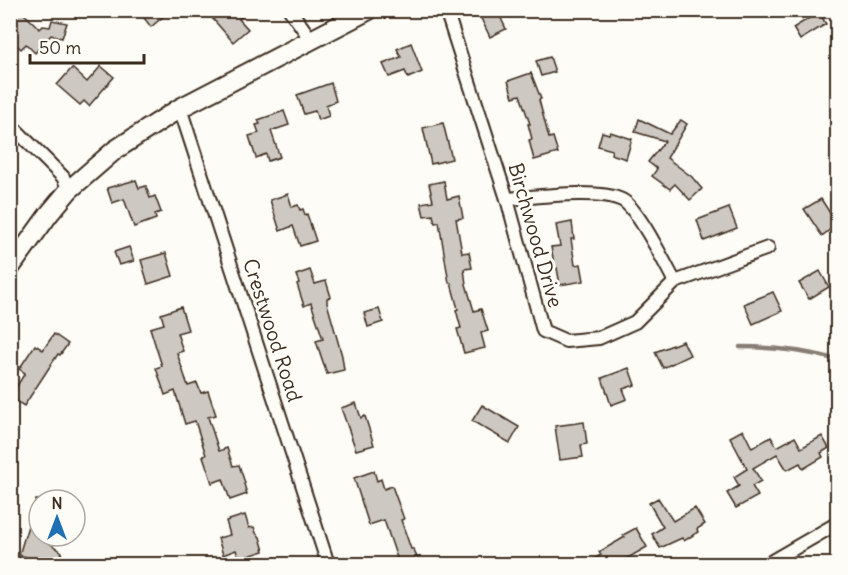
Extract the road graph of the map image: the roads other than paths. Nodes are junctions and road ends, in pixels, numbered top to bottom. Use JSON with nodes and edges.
{"nodes":[{"id":1,"x":290,"y":10,"type":"edge"},
{"id":2,"x":369,"y":10,"type":"edge"},
{"id":3,"x":446,"y":10,"type":"edge"},
{"id":4,"x":312,"y":41,"type":"junction"},
{"id":5,"x":180,"y":108,"type":"junction"},
{"id":6,"x":10,"y":124,"type":"edge"},
{"id":7,"x":69,"y":190,"type":"junction"},
{"id":8,"x":507,"y":199,"type":"junction"},
{"id":9,"x":768,"y":248,"type":"dead end"},
{"id":10,"x":10,"y":268,"type":"edge"},
{"id":11,"x":675,"y":282,"type":"junction"},
{"id":12,"x":837,"y":523,"type":"edge"},
{"id":13,"x":328,"y":564,"type":"edge"},
{"id":14,"x":767,"y":564,"type":"edge"}],
"edges":[{"from":1,"to":4,"type":"street"},
{"from":2,"to":4,"type":"street"},
{"from":3,"to":8,"type":"street","name":"Birchwood Drive"},
{"from":4,"to":5,"type":"street"},
{"from":5,"to":7,"type":"street"},
{"from":5,"to":13,"type":"street","name":"Crestwood Road"},
{"from":6,"to":7,"type":"street"},
{"from":7,"to":10,"type":"street"},
{"from":8,"to":11,"type":"street"},
{"from":8,"to":11,"type":"street","name":"Birchwood Drive"},
{"from":9,"to":11,"type":"street","name":"Birchwood Drive"},
{"from":12,"to":14,"type":"street"}]}
